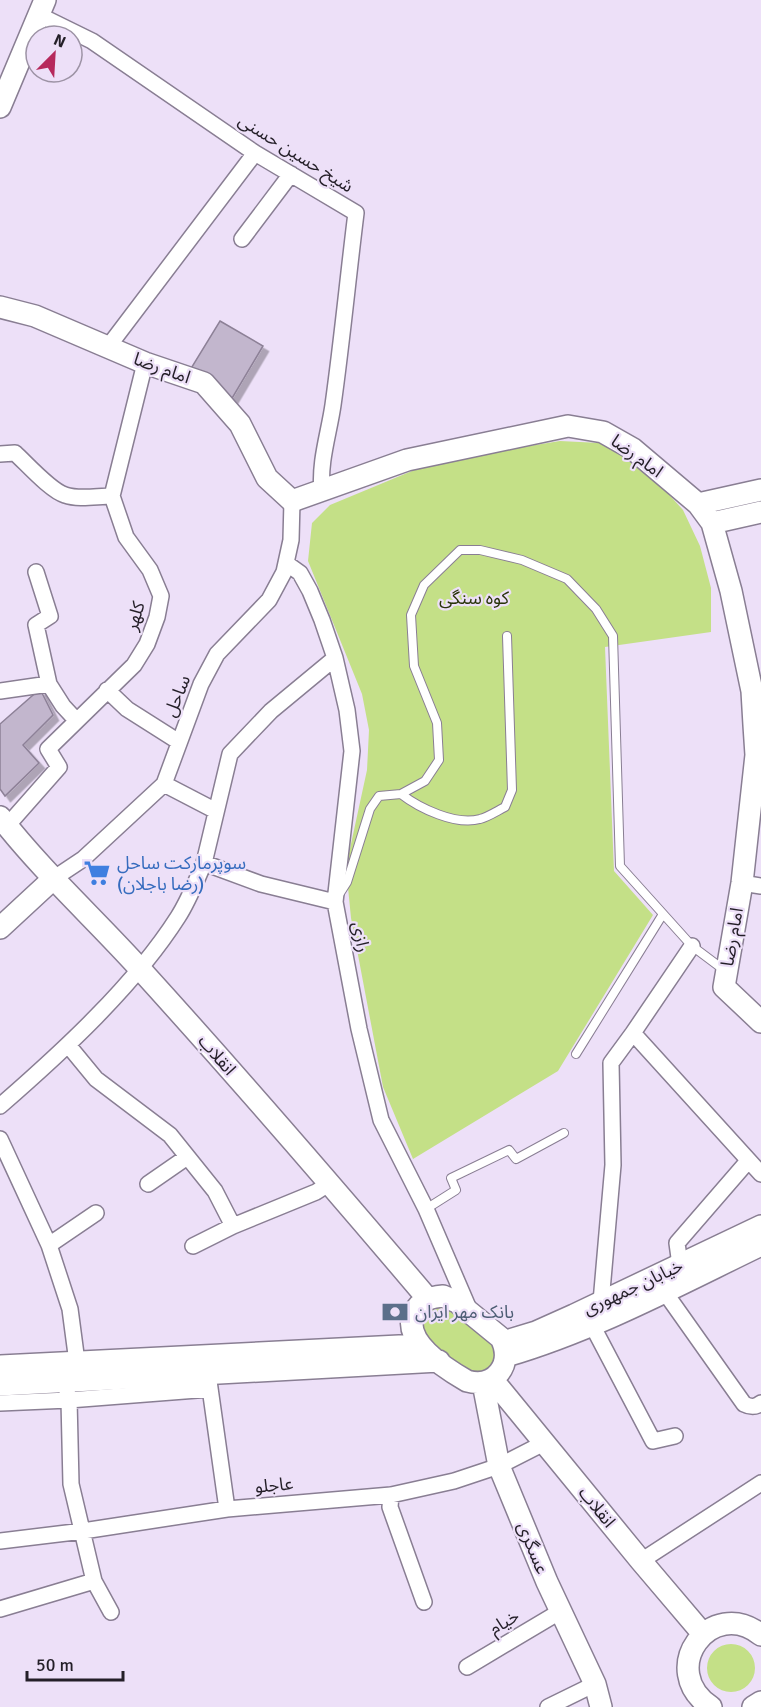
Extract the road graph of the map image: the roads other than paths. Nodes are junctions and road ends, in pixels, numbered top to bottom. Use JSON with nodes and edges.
{"nodes":[{"id":1,"x":42,"y":7,"type":"edge"},
{"id":2,"x":0,"y":107,"type":"edge"},
{"id":3,"x":255,"y":153,"type":"junction"},
{"id":4,"x":291,"y":174,"type":"junction"},
{"id":5,"x":242,"y":239,"type":"dead end"},
{"id":6,"x":0,"y":307,"type":"edge"},
{"id":7,"x":108,"y":347,"type":"junction"},
{"id":8,"x":145,"y":363,"type":"junction"},
{"id":9,"x":0,"y":454,"type":"edge"},
{"id":10,"x":761,"y":490,"type":"edge"},
{"id":11,"x":322,"y":491,"type":"junction"},
{"id":12,"x":112,"y":496,"type":"junction"},
{"id":13,"x":292,"y":501,"type":"junction"},
{"id":14,"x":698,"y":504,"type":"junction"},
{"id":15,"x":761,"y":512,"type":"edge"},
{"id":16,"x":712,"y":523,"type":"junction"},
{"id":17,"x":286,"y":562,"type":"junction"},
{"id":18,"x":36,"y":572,"type":"dead end"},
{"id":19,"x":507,"y":636,"type":"dead end"},
{"id":20,"x":335,"y":658,"type":"junction"},
{"id":21,"x":49,"y":684,"type":"junction"},
{"id":22,"x":107,"y":690,"type":"junction"},
{"id":23,"x":0,"y":691,"type":"edge"},
{"id":24,"x":76,"y":720,"type":"junction"},
{"id":25,"x":758,"y":725,"type":"edge"},
{"id":26,"x":179,"y":742,"type":"junction"},
{"id":27,"x":757,"y":778,"type":"edge"},
{"id":28,"x":164,"y":784,"type":"junction"},
{"id":29,"x":401,"y":794,"type":"junction"},
{"id":30,"x":216,"y":811,"type":"junction"},
{"id":31,"x":3,"y":821,"type":"edge"},
{"id":32,"x":204,"y":863,"type":"junction"},
{"id":33,"x":53,"y":879,"type":"junction"},
{"id":34,"x":751,"y":885,"type":"edge"},
{"id":35,"x":335,"y":902,"type":"junction"},
{"id":36,"x":663,"y":914,"type":"junction"},
{"id":37,"x":0,"y":928,"type":"edge"},
{"id":38,"x":692,"y":946,"type":"junction"},
{"id":39,"x":140,"y":969,"type":"junction"},
{"id":40,"x":726,"y":972,"type":"junction"},
{"id":41,"x":761,"y":1022,"type":"edge"},
{"id":42,"x":633,"y":1034,"type":"junction"},
{"id":43,"x":68,"y":1045,"type":"junction"},
{"id":44,"x":576,"y":1054,"type":"dead end"},
{"id":45,"x":0,"y":1106,"type":"edge"},
{"id":46,"x":564,"y":1133,"type":"dead end"},
{"id":47,"x":0,"y":1139,"type":"edge"},
{"id":48,"x":187,"y":1157,"type":"junction"},
{"id":49,"x":748,"y":1161,"type":"junction"},
{"id":50,"x":761,"y":1174,"type":"edge"},
{"id":51,"x":330,"y":1183,"type":"junction"},
{"id":52,"x":148,"y":1184,"type":"dead end"},
{"id":53,"x":426,"y":1209,"type":"junction"},
{"id":54,"x":96,"y":1213,"type":"dead end"},
{"id":55,"x":232,"y":1226,"type":"junction"},
{"id":56,"x":761,"y":1226,"type":"edge"},
{"id":57,"x":49,"y":1245,"type":"junction"},
{"id":58,"x":761,"y":1245,"type":"edge"},
{"id":59,"x":193,"y":1246,"type":"dead end"},
{"id":60,"x":680,"y":1265,"type":"junction"},
{"id":61,"x":664,"y":1291,"type":"junction"},
{"id":62,"x":428,"y":1299,"type":"junction"},
{"id":63,"x":602,"y":1302,"type":"junction"},
{"id":64,"x":470,"y":1312,"type":"junction"},
{"id":65,"x":592,"y":1324,"type":"junction"},
{"id":66,"x":419,"y":1345,"type":"junction"},
{"id":67,"x":505,"y":1349,"type":"junction"},
{"id":68,"x":439,"y":1361,"type":"junction"},
{"id":69,"x":0,"y":1366,"type":"edge"},
{"id":70,"x":69,"y":1377,"type":"junction"},
{"id":71,"x":209,"y":1381,"type":"junction"},
{"id":72,"x":488,"y":1381,"type":"junction"},
{"id":73,"x":0,"y":1385,"type":"edge"},
{"id":74,"x":0,"y":1403,"type":"edge"},
{"id":75,"x":761,"y":1403,"type":"edge"},
{"id":76,"x":675,"y":1436,"type":"dead end"},
{"id":77,"x":544,"y":1443,"type":"junction"},
{"id":78,"x":500,"y":1466,"type":"junction"},
{"id":79,"x":761,"y":1484,"type":"edge"},
{"id":80,"x":391,"y":1495,"type":"junction"},
{"id":81,"x":227,"y":1509,"type":"junction"},
{"id":82,"x":83,"y":1531,"type":"junction"},
{"id":83,"x":0,"y":1541,"type":"edge"},
{"id":84,"x":641,"y":1561,"type":"junction"},
{"id":85,"x":94,"y":1581,"type":"junction"},
{"id":86,"x":424,"y":1602,"type":"dead end"},
{"id":87,"x":0,"y":1609,"type":"edge"},
{"id":88,"x":561,"y":1611,"type":"junction"},
{"id":89,"x":111,"y":1612,"type":"dead end"},
{"id":90,"x":758,"y":1630,"type":"edge"},
{"id":91,"x":703,"y":1634,"type":"junction"},
{"id":92,"x":467,"y":1667,"type":"dead end"},
{"id":93,"x":595,"y":1684,"type":"junction"},
{"id":94,"x":761,"y":1702,"type":"edge"},
{"id":95,"x":703,"y":1705,"type":"edge"},
{"id":96,"x":548,"y":1707,"type":"edge"},
{"id":97,"x":602,"y":1707,"type":"edge"},
{"id":98,"x":753,"y":1707,"type":"edge"}],
"edges":[{"from":1,"to":2,"type":"street"},
{"from":1,"to":3,"type":"street","name":"شیخ حسین حسنی"},
{"from":3,"to":4,"type":"street","name":"شیخ حسین حسنی"},
{"from":3,"to":7,"type":"street"},
{"from":4,"to":5,"type":"street"},
{"from":4,"to":11,"type":"street","name":"شیخ حسین حسنی"},
{"from":6,"to":7,"type":"street","name":"امام رضا"},
{"from":7,"to":8,"type":"street","name":"امام رضا"},
{"from":8,"to":12,"type":"street"},
{"from":8,"to":13,"type":"street","name":"امام رضا"},
{"from":9,"to":12,"type":"street"},
{"from":10,"to":14,"type":"street"},
{"from":11,"to":13,"type":"street","name":"امام رضا"},
{"from":11,"to":14,"type":"street","name":"امام رضا"},
{"from":12,"to":22,"type":"street","name":"کلهر"},
{"from":13,"to":17,"type":"street","name":"ساحل"},
{"from":14,"to":16,"type":"street","name":"امام رضا"},
{"from":15,"to":16,"type":"street"},
{"from":16,"to":25,"type":"street","name":"امام رضا"},
{"from":17,"to":20,"type":"street","name":"رازی"},
{"from":17,"to":26,"type":"street","name":"ساحل"},
{"from":18,"to":21,"type":"street"},
{"from":19,"to":29,"type":"lane"},
{"from":20,"to":30,"type":"street"},
{"from":20,"to":35,"type":"street","name":"رازی"},
{"from":21,"to":23,"type":"street"},
{"from":21,"to":24,"type":"street"},
{"from":22,"to":24,"type":"street","name":"کلهر"},
{"from":22,"to":26,"type":"street"},
{"from":24,"to":31,"type":"street","name":"کلهر"},
{"from":25,"to":27,"type":"street","name":"امام رضا"},
{"from":26,"to":28,"type":"street","name":"ساحل"},
{"from":27,"to":34,"type":"street","name":"امام رضا"},
{"from":28,"to":30,"type":"street"},
{"from":28,"to":33,"type":"street","name":"ساحل"},
{"from":29,"to":35,"type":"lane"},
{"from":29,"to":36,"type":"lane"},
{"from":30,"to":32,"type":"street"},
{"from":31,"to":33,"type":"street","name":"انقلاب"},
{"from":32,"to":35,"type":"street"},
{"from":32,"to":39,"type":"street"},
{"from":33,"to":37,"type":"street"},
{"from":33,"to":39,"type":"street","name":"انقلاب"},
{"from":34,"to":40,"type":"street","name":"امام رضا"},
{"from":35,"to":53,"type":"street","name":"رازی"},
{"from":36,"to":38,"type":"lane"},
{"from":36,"to":44,"type":"lane"},
{"from":38,"to":40,"type":"lane"},
{"from":38,"to":42,"type":"street"},
{"from":39,"to":43,"type":"street"},
{"from":39,"to":51,"type":"street","name":"انقلاب"},
{"from":40,"to":41,"type":"street","name":"امام رضا"},
{"from":42,"to":49,"type":"street"},
{"from":42,"to":63,"type":"street"},
{"from":43,"to":45,"type":"street"},
{"from":43,"to":48,"type":"street"},
{"from":46,"to":53,"type":"lane"},
{"from":47,"to":57,"type":"street"},
{"from":48,"to":52,"type":"street"},
{"from":48,"to":55,"type":"street"},
{"from":49,"to":50,"type":"street"},
{"from":49,"to":60,"type":"street"},
{"from":51,"to":55,"type":"street"},
{"from":51,"to":62,"type":"street","name":"انقلاب"},
{"from":53,"to":64,"type":"street","name":"رازی"},
{"from":54,"to":57,"type":"street"},
{"from":55,"to":59,"type":"street"},
{"from":56,"to":60,"type":"street","name":"خیابان جمهوری"},
{"from":57,"to":70,"type":"street"},
{"from":58,"to":61,"type":"street","name":"خیابان جمهوری"},
{"from":60,"to":63,"type":"street","name":"خیابان جمهوری"},
{"from":61,"to":65,"type":"street","name":"خیابان جمهوری"},
{"from":61,"to":75,"type":"street"},
{"from":62,"to":64,"type":"street"},
{"from":62,"to":66,"type":"street"},
{"from":63,"to":67,"type":"street","name":"خیابان جمهوری"},
{"from":64,"to":67,"type":"street"},
{"from":65,"to":67,"type":"street","name":"خیابان جمهوری"},
{"from":65,"to":76,"type":"street"},
{"from":66,"to":68,"type":"street"},
{"from":66,"to":70,"type":"street"},
{"from":67,"to":72,"type":"street"},
{"from":68,"to":71,"type":"street"},
{"from":68,"to":72,"type":"street"},
{"from":69,"to":70,"type":"street"},
{"from":70,"to":71,"type":"street"},
{"from":70,"to":73,"type":"street"},
{"from":70,"to":74,"type":"street"},
{"from":70,"to":82,"type":"street"},
{"from":71,"to":81,"type":"street"},
{"from":72,"to":77,"type":"street","name":"انقلاب"},
{"from":72,"to":78,"type":"street","name":"عسگری"},
{"from":77,"to":78,"type":"street","name":"عاجلو"},
{"from":77,"to":84,"type":"street","name":"انقلاب"},
{"from":78,"to":80,"type":"street","name":"عاجلو"},
{"from":78,"to":88,"type":"street","name":"عسگری"},
{"from":79,"to":84,"type":"street"},
{"from":80,"to":81,"type":"street","name":"عاجلو"},
{"from":80,"to":86,"type":"street"},
{"from":81,"to":82,"type":"street","name":"عاجلو"},
{"from":82,"to":83,"type":"street","name":"عاجلو"},
{"from":82,"to":85,"type":"street"},
{"from":84,"to":91,"type":"street","name":"انقلاب"},
{"from":85,"to":87,"type":"street"},
{"from":85,"to":89,"type":"street"},
{"from":88,"to":92,"type":"street","name":"خیام"},
{"from":88,"to":93,"type":"street","name":"عسگری"},
{"from":90,"to":91,"type":"street"},
{"from":91,"to":95,"type":"street"},
{"from":93,"to":96,"type":"street"},
{"from":93,"to":97,"type":"street","name":"عسگری"},
{"from":94,"to":98,"type":"street"}]}
